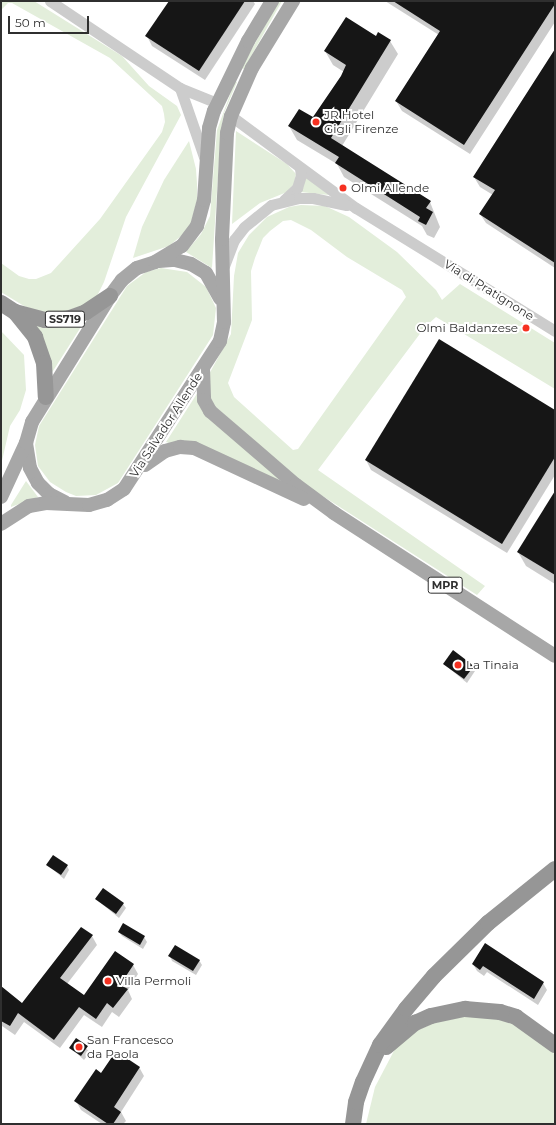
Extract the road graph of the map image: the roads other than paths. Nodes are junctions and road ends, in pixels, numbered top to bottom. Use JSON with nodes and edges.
{"nodes":[{"id":1,"x":50,"y":1,"type":"edge"},
{"id":2,"x":272,"y":1,"type":"edge"},
{"id":3,"x":293,"y":1,"type":"edge"},
{"id":4,"x":180,"y":88,"type":"junction"},
{"id":5,"x":217,"y":103,"type":"junction"},
{"id":6,"x":230,"y":116,"type":"junction"},
{"id":7,"x":206,"y":163,"type":"junction"},
{"id":8,"x":300,"y":169,"type":"junction"},
{"id":9,"x":282,"y":201,"type":"junction"},
{"id":10,"x":356,"y":208,"type":"junction"},
{"id":11,"x":155,"y":262,"type":"junction"},
{"id":12,"x":222,"y":273,"type":"junction"},
{"id":13,"x":110,"y":296,"type":"junction"},
{"id":14,"x":1,"y":303,"type":"edge"},
{"id":15,"x":223,"y":304,"type":"junction"},
{"id":16,"x":15,"y":312,"type":"junction"},
{"id":17,"x":555,"y":331,"type":"edge"},
{"id":18,"x":203,"y":368,"type":"junction"},
{"id":19,"x":46,"y":397,"type":"junction"},
{"id":20,"x":26,"y":443,"type":"junction"},
{"id":21,"x":138,"y":470,"type":"junction"},
{"id":22,"x":1,"y":497,"type":"edge"},
{"id":23,"x":68,"y":504,"type":"junction"},
{"id":24,"x":334,"y":513,"type":"junction"},
{"id":25,"x":1,"y":524,"type":"edge"},
{"id":26,"x":555,"y":656,"type":"edge"},
{"id":27,"x":555,"y":869,"type":"edge"},
{"id":28,"x":555,"y":1045,"type":"edge"},
{"id":29,"x":371,"y":1065,"type":"junction"},
{"id":30,"x":353,"y":1124,"type":"edge"}],
"edges":[{"from":1,"to":4,"type":"street"},
{"from":2,"to":5,"type":"main road"},
{"from":3,"to":6,"type":"main road"},
{"from":4,"to":5,"type":"street"},
{"from":4,"to":7,"type":"street"},
{"from":5,"to":7,"type":"main road","name":"Via Salvador Allende"},
{"from":6,"to":8,"type":"street","name":"Via di Pratignone"},
{"from":6,"to":12,"type":"main road","name":"Via Salvador Allende"},
{"from":7,"to":11,"type":"main road","name":"Via Salvador Allende"},
{"from":8,"to":9,"type":"street"},
{"from":8,"to":10,"type":"street","name":"Via di Pratignone"},
{"from":9,"to":10,"type":"street"},
{"from":9,"to":12,"type":"street"},
{"from":10,"to":17,"type":"street","name":"Via di Pratignone"},
{"from":11,"to":13,"type":"main road","name":"Via Salvador Allende"},
{"from":11,"to":15,"type":"main road","name":"Via Salvador Allende"},
{"from":12,"to":15,"type":"main road","name":"Via Salvador Allende"},
{"from":13,"to":16,"type":"highway","number":"SS719"},
{"from":13,"to":19,"type":"main road","name":"Via Salvador Allende"},
{"from":14,"to":16,"type":"highway","number":"SS719"},
{"from":15,"to":18,"type":"main road","name":"Via Salvador Allende"},
{"from":16,"to":19,"type":"highway","number":"SS719"},
{"from":18,"to":21,"type":"main road","name":"Via Salvador Allende"},
{"from":18,"to":24,"type":"main road","number":"MPR"},
{"from":19,"to":20,"type":"main road","name":"Via Salvador Allende"},
{"from":20,"to":22,"type":"main road","name":"Via Salvador Allende"},
{"from":20,"to":23,"type":"main road","name":"Via Salvador Allende"},
{"from":21,"to":23,"type":"main road","name":"Via Salvador Allende"},
{"from":21,"to":24,"type":"main road","number":"MPR"},
{"from":23,"to":25,"type":"main road","name":"Via Salvador Allende"},
{"from":24,"to":26,"type":"main road","number":"MPR"},
{"from":27,"to":29,"type":"highway"},
{"from":28,"to":29,"type":"highway"},
{"from":29,"to":30,"type":"highway"}]}
